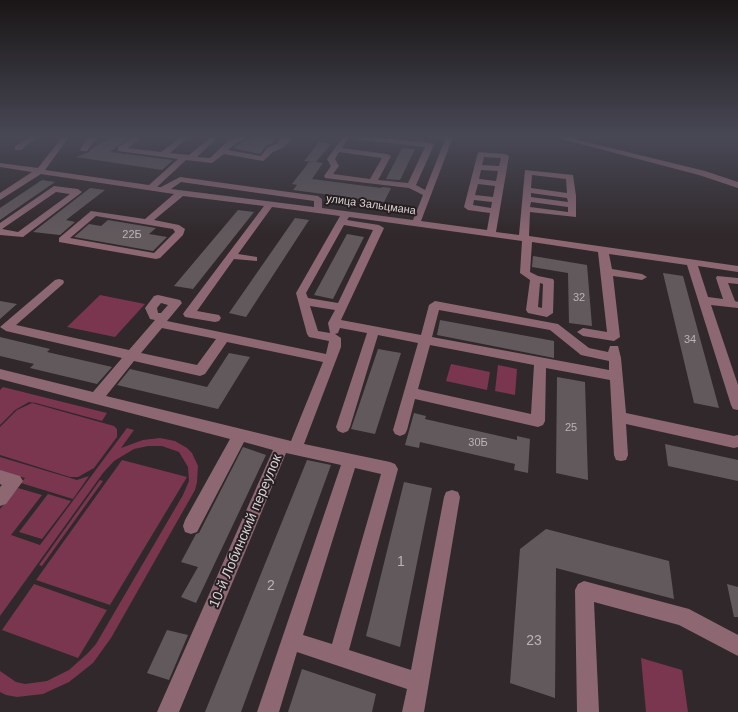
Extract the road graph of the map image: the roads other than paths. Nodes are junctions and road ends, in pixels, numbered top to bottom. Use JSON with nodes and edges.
{"nodes":[{"id":1,"x":35,"y":170,"type":"edge"},
{"id":2,"x":173,"y":170,"type":"edge"},
{"id":3,"x":332,"y":170,"type":"edge"},
{"id":4,"x":379,"y":170,"type":"edge"},
{"id":5,"x":418,"y":170,"type":"edge"},
{"id":6,"x":437,"y":170,"type":"edge"},
{"id":7,"x":477,"y":170,"type":"edge"},
{"id":8,"x":503,"y":170,"type":"edge"},
{"id":9,"x":691,"y":170,"type":"edge"},
{"id":10,"x":40,"y":171,"type":"junction"},
{"id":11,"x":373,"y":181,"type":"junction"},
{"id":12,"x":474,"y":182,"type":"junction"},
{"id":13,"x":738,"y":184,"type":"edge"},
{"id":14,"x":500,"y":185,"type":"junction"},
{"id":15,"x":411,"y":186,"type":"junction"},
{"id":16,"x":151,"y":188,"type":"junction"},
{"id":17,"x":164,"y":190,"type":"junction"},
{"id":18,"x":181,"y":192,"type":"junction"},
{"id":19,"x":427,"y":194,"type":"junction"},
{"id":20,"x":527,"y":195,"type":"junction"},
{"id":21,"x":572,"y":196,"type":"junction"},
{"id":22,"x":0,"y":197,"type":"edge"},
{"id":23,"x":270,"y":204,"type":"junction"},
{"id":24,"x":318,"y":210,"type":"junction"},
{"id":25,"x":495,"y":211,"type":"junction"},
{"id":26,"x":344,"y":218,"type":"junction"},
{"id":27,"x":147,"y":222,"type":"junction"},
{"id":28,"x":416,"y":223,"type":"junction"},
{"id":29,"x":0,"y":227,"type":"edge"},
{"id":30,"x":0,"y":232,"type":"edge"},
{"id":31,"x":491,"y":234,"type":"junction"},
{"id":32,"x":526,"y":239,"type":"junction"},
{"id":33,"x":603,"y":250,"type":"junction"},
{"id":34,"x":232,"y":256,"type":"junction"},
{"id":35,"x":253,"y":259,"type":"dead end"},
{"id":36,"x":691,"y":262,"type":"junction"},
{"id":37,"x":738,"y":269,"type":"edge"},
{"id":38,"x":607,"y":272,"type":"junction"},
{"id":39,"x":642,"y":277,"type":"dead end"},
{"id":40,"x":535,"y":280,"type":"dead end"},
{"id":41,"x":738,"y":281,"type":"edge"},
{"id":42,"x":59,"y":282,"type":"dead end"},
{"id":43,"x":704,"y":300,"type":"junction"},
{"id":44,"x":304,"y":301,"type":"junction"},
{"id":45,"x":734,"y":305,"type":"edge"},
{"id":46,"x":341,"y":307,"type":"junction"},
{"id":47,"x":215,"y":318,"type":"dead end"},
{"id":48,"x":334,"y":322,"type":"junction"},
{"id":49,"x":374,"y":330,"type":"junction"},
{"id":50,"x":583,"y":332,"type":"dead end"},
{"id":51,"x":224,"y":336,"type":"junction"},
{"id":52,"x":335,"y":338,"type":"junction"},
{"id":53,"x":426,"y":340,"type":"junction"},
{"id":54,"x":132,"y":355,"type":"junction"},
{"id":55,"x":330,"y":359,"type":"junction"},
{"id":56,"x":540,"y":362,"type":"junction"},
{"id":57,"x":0,"y":374,"type":"edge"},
{"id":58,"x":616,"y":376,"type":"junction"},
{"id":59,"x":734,"y":383,"type":"edge"},
{"id":60,"x":410,"y":393,"type":"junction"},
{"id":61,"x":96,"y":398,"type":"junction"},
{"id":62,"x":738,"y":405,"type":"edge"},
{"id":63,"x":619,"y":417,"type":"junction"},
{"id":64,"x":343,"y":427,"type":"dead end"},
{"id":65,"x":400,"y":430,"type":"dead end"},
{"id":66,"x":240,"y":435,"type":"junction"},
{"id":67,"x":738,"y":441,"type":"edge"},
{"id":68,"x":289,"y":447,"type":"junction"},
{"id":69,"x":621,"y":456,"type":"dead end"},
{"id":70,"x":350,"y":459,"type":"junction"},
{"id":71,"x":0,"y":477,"type":"edge"},
{"id":72,"x":452,"y":497,"type":"dead end"},
{"id":73,"x":0,"y":499,"type":"edge"},
{"id":74,"x":191,"y":526,"type":"dead end"},
{"id":75,"x":292,"y":641,"type":"junction"},
{"id":76,"x":738,"y":646,"type":"edge"},
{"id":77,"x":338,"y":656,"type":"junction"},
{"id":78,"x":418,"y":682,"type":"junction"},
{"id":79,"x":168,"y":712,"type":"edge"},
{"id":80,"x":268,"y":712,"type":"edge"},
{"id":81,"x":413,"y":712,"type":"edge"},
{"id":82,"x":588,"y":712,"type":"edge"}],
"edges":[{"from":1,"to":10,"type":"street","name":"улица Зальцмана"},
{"from":2,"to":16,"type":"street"},
{"from":3,"to":11,"type":"street"},
{"from":4,"to":11,"type":"street"},
{"from":5,"to":15,"type":"street"},
{"from":6,"to":19,"type":"street"},
{"from":7,"to":12,"type":"street"},
{"from":8,"to":14,"type":"street"},
{"from":9,"to":13,"type":"street"},
{"from":10,"to":16,"type":"street","name":"улица Зальцмана"},
{"from":10,"to":22,"type":"street"},
{"from":11,"to":15,"type":"street"},
{"from":12,"to":14,"type":"street"},
{"from":12,"to":14,"type":"street"},
{"from":12,"to":14,"type":"street"},
{"from":12,"to":25,"type":"street"},
{"from":14,"to":25,"type":"street"},
{"from":15,"to":19,"type":"street"},
{"from":16,"to":17,"type":"street","name":"улица Зальцмана"},
{"from":17,"to":18,"type":"street","name":"улица Зальцмана"},
{"from":17,"to":24,"type":"street"},
{"from":18,"to":23,"type":"street","name":"улица Зальцмана"},
{"from":18,"to":27,"type":"street"},
{"from":19,"to":28,"type":"street"},
{"from":20,"to":21,"type":"street"},
{"from":20,"to":21,"type":"street"},
{"from":20,"to":21,"type":"street"},
{"from":20,"to":32,"type":"street"},
{"from":23,"to":24,"type":"street","name":"улица Зальцмана"},
{"from":23,"to":34,"type":"street"},
{"from":24,"to":26,"type":"street","name":"улица Зальцмана"},
{"from":25,"to":31,"type":"street"},
{"from":26,"to":28,"type":"street","name":"улица Зальцмана"},
{"from":26,"to":44,"type":"street"},
{"from":26,"to":46,"type":"street"},
{"from":27,"to":27,"type":"street"},
{"from":28,"to":31,"type":"street","name":"улица Зальцмана"},
{"from":29,"to":30,"type":"street"},
{"from":31,"to":32,"type":"street","name":"улица Зальцмана"},
{"from":32,"to":33,"type":"street","name":"улица Зальцмана"},
{"from":32,"to":40,"type":"street"},
{"from":33,"to":36,"type":"street","name":"улица Зальцмана"},
{"from":33,"to":38,"type":"street"},
{"from":34,"to":35,"type":"street"},
{"from":34,"to":47,"type":"street"},
{"from":36,"to":37,"type":"street","name":"улица Зальцмана"},
{"from":36,"to":43,"type":"street"},
{"from":38,"to":39,"type":"street"},
{"from":38,"to":50,"type":"street"},
{"from":41,"to":45,"type":"street"},
{"from":42,"to":54,"type":"street"},
{"from":43,"to":45,"type":"street"},
{"from":43,"to":59,"type":"street"},
{"from":44,"to":46,"type":"street"},
{"from":44,"to":52,"type":"street"},
{"from":46,"to":48,"type":"street"},
{"from":48,"to":49,"type":"street"},
{"from":48,"to":52,"type":"street","name":"10-й Лобинский переулок"},
{"from":49,"to":53,"type":"street"},
{"from":49,"to":64,"type":"street"},
{"from":51,"to":54,"type":"street"},
{"from":51,"to":54,"type":"street"},
{"from":51,"to":55,"type":"street"},
{"from":52,"to":55,"type":"street","name":"10-й Лобинский переулок"},
{"from":53,"to":56,"type":"street"},
{"from":53,"to":58,"type":"street"},
{"from":53,"to":60,"type":"street"},
{"from":54,"to":61,"type":"street"},
{"from":55,"to":68,"type":"street","name":"10-й Лобинский переулок"},
{"from":56,"to":58,"type":"street"},
{"from":56,"to":60,"type":"street"},
{"from":57,"to":61,"type":"street"},
{"from":58,"to":63,"type":"street"},
{"from":59,"to":62,"type":"street"},
{"from":60,"to":65,"type":"street"},
{"from":61,"to":66,"type":"street"},
{"from":63,"to":67,"type":"street"},
{"from":63,"to":69,"type":"street"},
{"from":66,"to":68,"type":"street"},
{"from":66,"to":74,"type":"street"},
{"from":68,"to":70,"type":"street"},
{"from":68,"to":79,"type":"street","name":"10-й Лобинский переулок"},
{"from":70,"to":75,"type":"street"},
{"from":70,"to":77,"type":"street"},
{"from":71,"to":73,"type":"street"},
{"from":72,"to":78,"type":"street"},
{"from":75,"to":77,"type":"street"},
{"from":75,"to":80,"type":"street"},
{"from":76,"to":82,"type":"street"},
{"from":77,"to":78,"type":"street"},
{"from":78,"to":81,"type":"street"}]}
